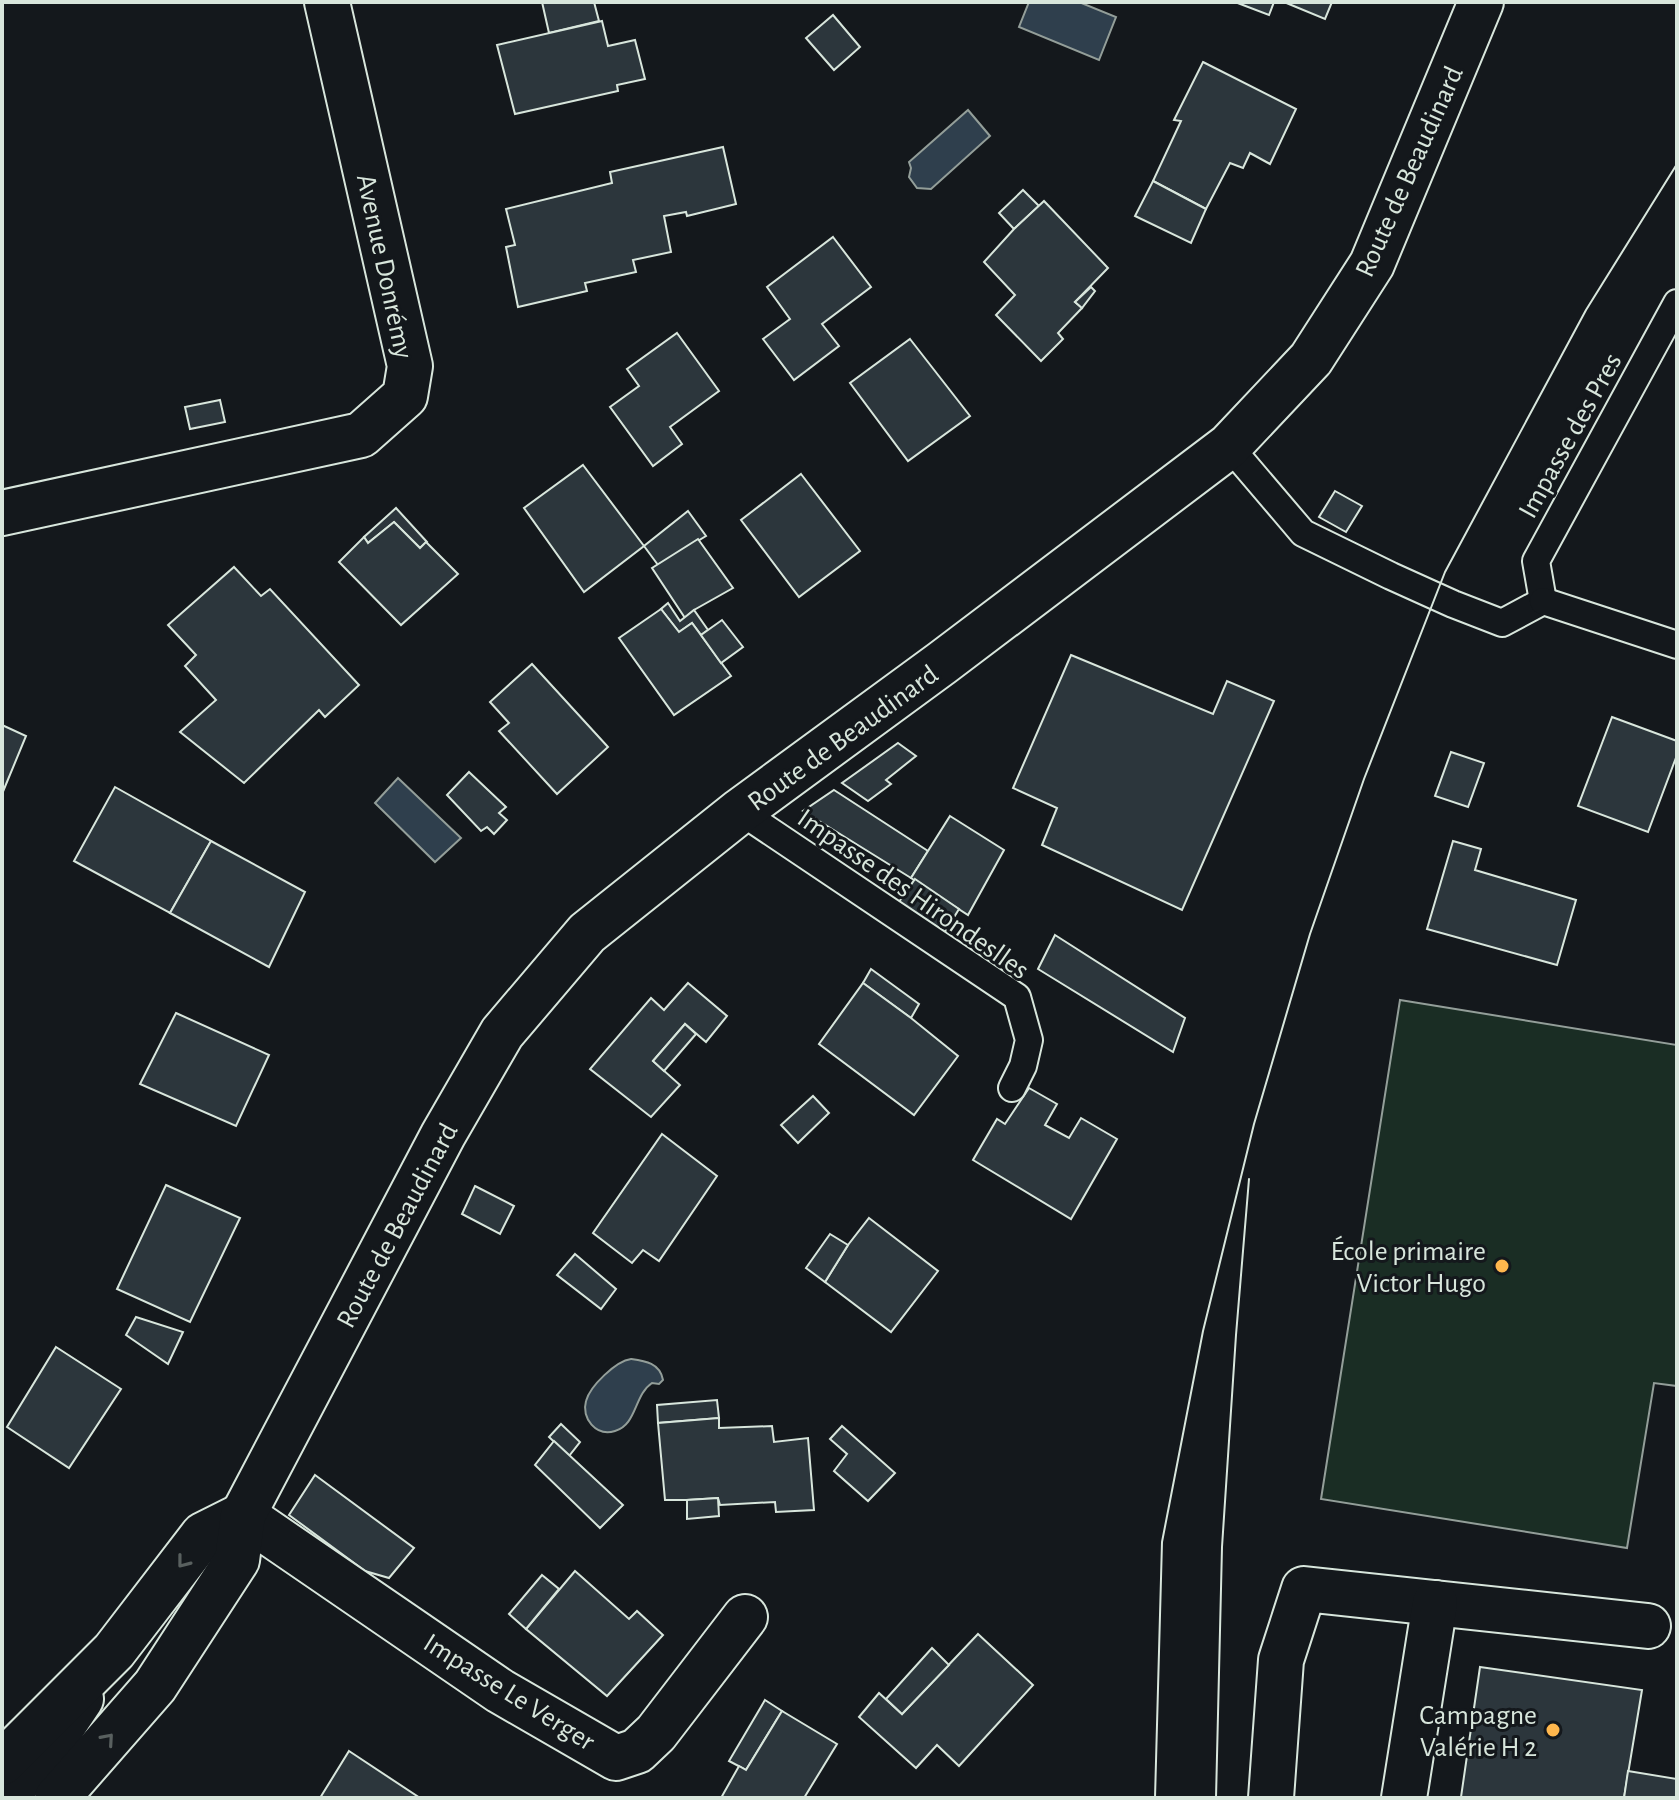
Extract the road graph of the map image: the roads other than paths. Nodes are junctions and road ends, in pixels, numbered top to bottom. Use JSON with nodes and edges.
{"nodes":[{"id":1,"x":327,"y":2,"type":"edge"},
{"id":2,"x":1481,"y":2,"type":"edge"},
{"id":3,"x":1677,"y":303,"type":"edge"},
{"id":4,"x":1229,"y":446,"type":"junction"},
{"id":5,"x":2,"y":513,"type":"edge"},
{"id":6,"x":1543,"y":601,"type":"junction"},
{"id":7,"x":1677,"y":645,"type":"edge"},
{"id":8,"x":740,"y":811,"type":"junction"},
{"id":9,"x":1012,"y":1088,"type":"dead end"},
{"id":10,"x":243,"y":1515,"type":"junction"},
{"id":11,"x":1435,"y":1603,"type":"junction"},
{"id":12,"x":745,"y":1617,"type":"dead end"},
{"id":13,"x":1648,"y":1626,"type":"dead end"},
{"id":14,"x":114,"y":1651,"type":"junction"},
{"id":15,"x":2,"y":1763,"type":"edge"},
{"id":16,"x":3,"y":1798,"type":"edge"},
{"id":17,"x":57,"y":1798,"type":"edge"},
{"id":18,"x":1271,"y":1798,"type":"edge"},
{"id":19,"x":1404,"y":1798,"type":"edge"}],
"edges":[{"from":1,"to":5,"type":"street","name":"Avenue Donrémy"},
{"from":2,"to":4,"type":"street","name":"Route de Beaudinard"},
{"from":3,"to":6,"type":"lane","name":"Impasse des Pres"},
{"from":4,"to":6,"type":"lane"},
{"from":4,"to":8,"type":"street","name":"Route de Beaudinard"},
{"from":6,"to":7,"type":"lane"},
{"from":8,"to":9,"type":"lane","name":"Impasse des Hirondeslles"},
{"from":8,"to":10,"type":"street","name":"Route de Beaudinard"},
{"from":10,"to":12,"type":"street","name":"Impasse Le Verger"},
{"from":10,"to":14,"type":"street","one_way":true},
{"from":17,"to":10,"type":"street","name":"Route de Beaudinard","one_way":true},
{"from":11,"to":13,"type":"street"},
{"from":11,"to":18,"type":"street"},
{"from":11,"to":19,"type":"street"},
{"from":14,"to":15,"type":"street"},
{"from":14,"to":16,"type":"street"}]}
